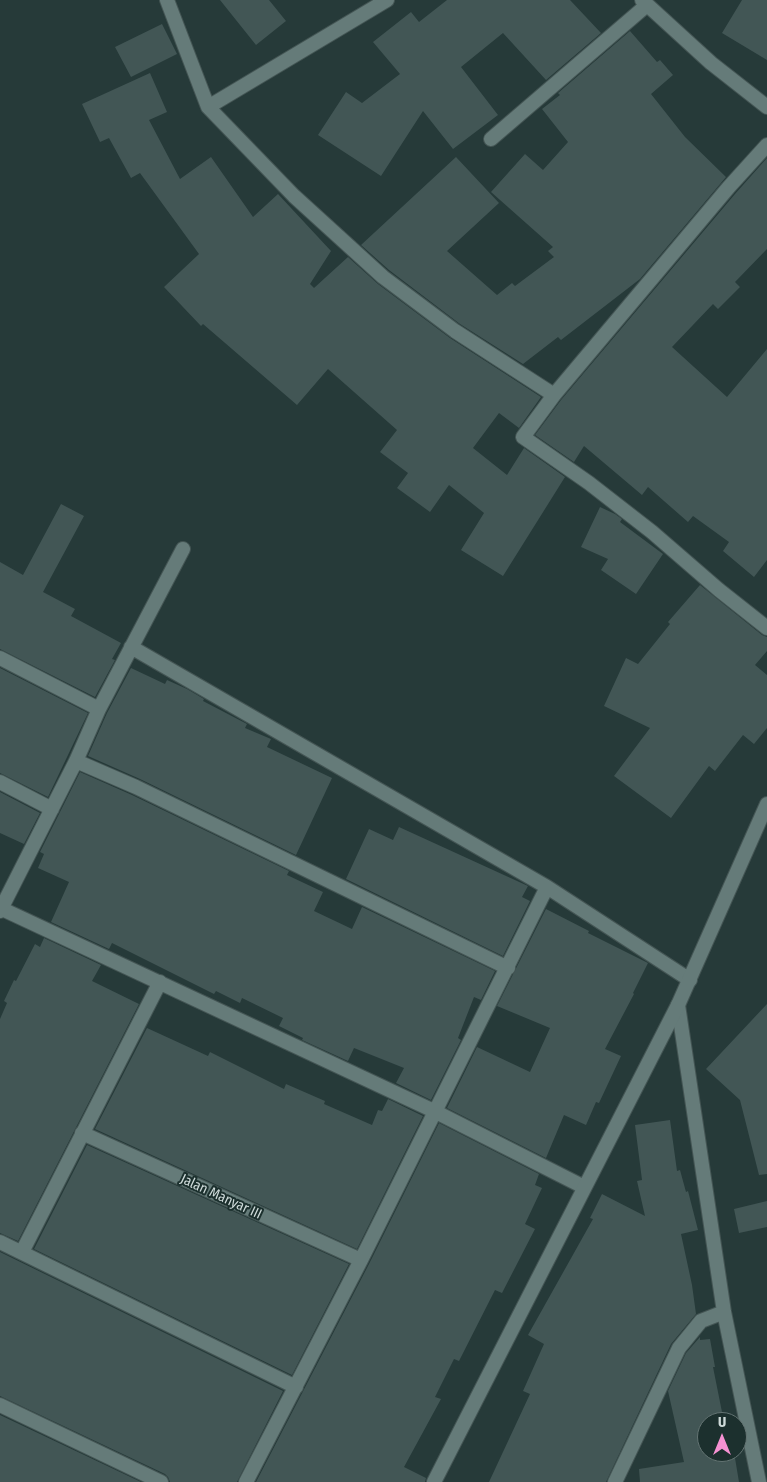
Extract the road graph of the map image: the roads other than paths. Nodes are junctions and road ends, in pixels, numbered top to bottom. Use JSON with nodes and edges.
{"nodes":[{"id":1,"x":167,"y":0,"type":"edge"},
{"id":2,"x":387,"y":0,"type":"edge"},
{"id":3,"x":644,"y":3,"type":"edge"},
{"id":4,"x":208,"y":107,"type":"junction"},
{"id":5,"x":767,"y":107,"type":"edge"},
{"id":6,"x":491,"y":139,"type":"dead end"},
{"id":7,"x":767,"y":145,"type":"edge"},
{"id":8,"x":554,"y":394,"type":"junction"},
{"id":9,"x":183,"y":549,"type":"dead end"},
{"id":10,"x":767,"y":628,"type":"edge"},
{"id":11,"x":131,"y":647,"type":"junction"},
{"id":12,"x":0,"y":658,"type":"edge"},
{"id":13,"x":99,"y":709,"type":"junction"},
{"id":14,"x":76,"y":761,"type":"junction"},
{"id":15,"x":0,"y":782,"type":"edge"},
{"id":16,"x":767,"y":804,"type":"edge"},
{"id":17,"x":52,"y":809,"type":"junction"},
{"id":18,"x":547,"y":887,"type":"junction"},
{"id":19,"x":0,"y":909,"type":"edge"},
{"id":20,"x":508,"y":968,"type":"junction"},
{"id":21,"x":690,"y":980,"type":"junction"},
{"id":22,"x":160,"y":982,"type":"junction"},
{"id":23,"x":678,"y":1005,"type":"junction"},
{"id":24,"x":434,"y":1111,"type":"junction"},
{"id":25,"x":82,"y":1133,"type":"junction"},
{"id":26,"x":584,"y":1188,"type":"junction"},
{"id":27,"x":0,"y":1242,"type":"edge"},
{"id":28,"x":22,"y":1252,"type":"junction"},
{"id":29,"x":361,"y":1260,"type":"junction"},
{"id":30,"x":724,"y":1312,"type":"junction"},
{"id":31,"x":296,"y":1387,"type":"junction"},
{"id":32,"x":0,"y":1405,"type":"edge"},
{"id":33,"x":619,"y":1478,"type":"edge"},
{"id":34,"x":761,"y":1480,"type":"edge"},
{"id":35,"x":161,"y":1482,"type":"edge"},
{"id":36,"x":246,"y":1482,"type":"edge"},
{"id":37,"x":434,"y":1482,"type":"edge"}],
"edges":[{"from":1,"to":4,"type":"street"},
{"from":2,"to":4,"type":"street"},
{"from":3,"to":5,"type":"street"},
{"from":3,"to":6,"type":"street"},
{"from":4,"to":8,"type":"street"},
{"from":7,"to":8,"type":"street"},
{"from":8,"to":10,"type":"street"},
{"from":9,"to":11,"type":"street"},
{"from":11,"to":13,"type":"street"},
{"from":11,"to":18,"type":"street"},
{"from":12,"to":13,"type":"street"},
{"from":13,"to":14,"type":"street"},
{"from":14,"to":17,"type":"street"},
{"from":14,"to":20,"type":"street"},
{"from":15,"to":17,"type":"street"},
{"from":16,"to":21,"type":"street"},
{"from":17,"to":19,"type":"street"},
{"from":18,"to":20,"type":"street"},
{"from":18,"to":21,"type":"street"},
{"from":19,"to":22,"type":"street"},
{"from":20,"to":24,"type":"street"},
{"from":21,"to":23,"type":"street"},
{"from":22,"to":24,"type":"street"},
{"from":22,"to":25,"type":"street"},
{"from":23,"to":26,"type":"street"},
{"from":23,"to":30,"type":"street"},
{"from":24,"to":26,"type":"street"},
{"from":24,"to":29,"type":"street"},
{"from":25,"to":28,"type":"street"},
{"from":25,"to":29,"type":"street","name":"Jalan Manyar III"},
{"from":26,"to":37,"type":"street"},
{"from":27,"to":28,"type":"street"},
{"from":28,"to":31,"type":"street"},
{"from":29,"to":31,"type":"street"},
{"from":30,"to":33,"type":"street"},
{"from":30,"to":34,"type":"street"},
{"from":31,"to":36,"type":"street"},
{"from":32,"to":35,"type":"street"}]}
